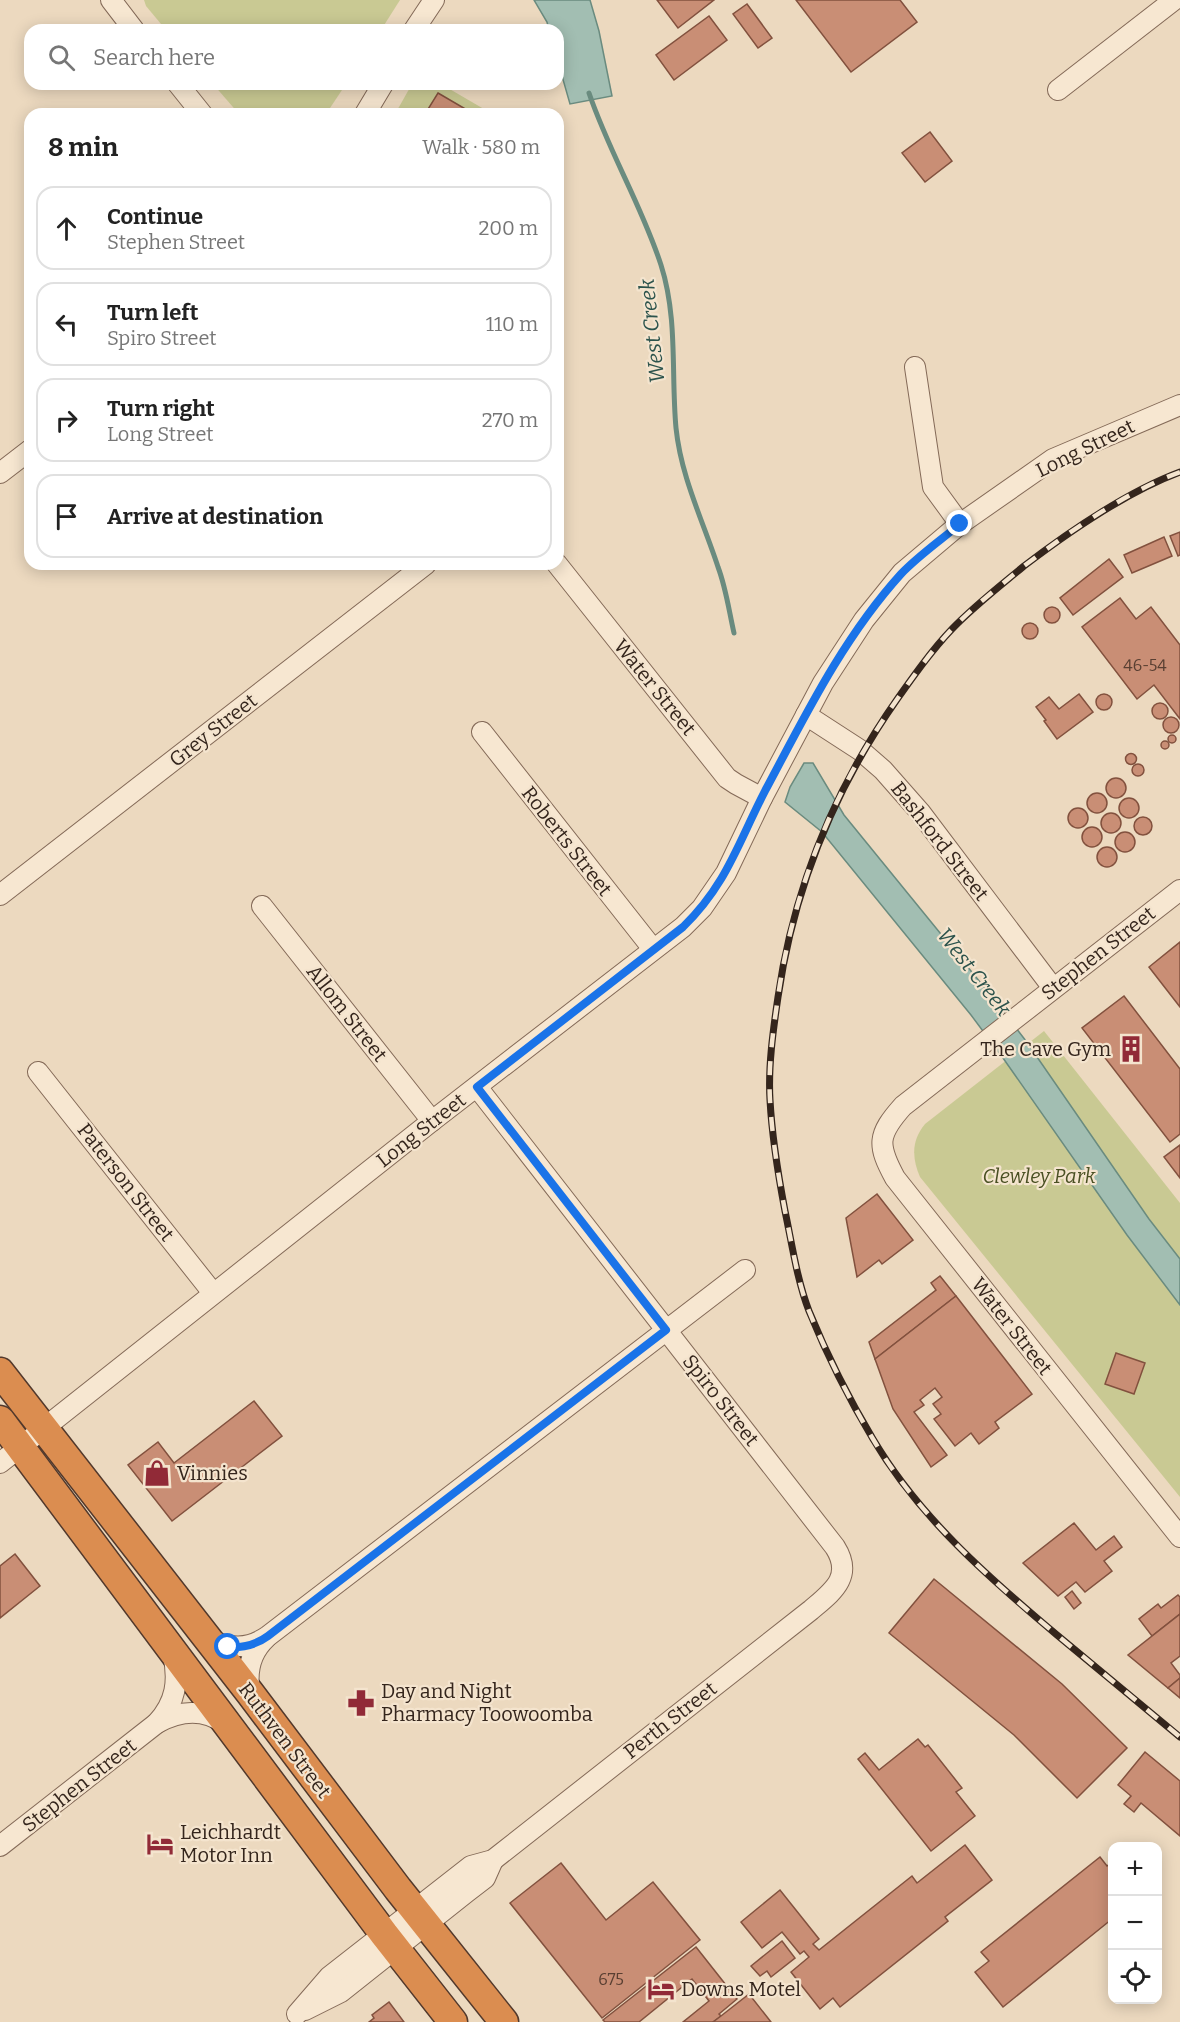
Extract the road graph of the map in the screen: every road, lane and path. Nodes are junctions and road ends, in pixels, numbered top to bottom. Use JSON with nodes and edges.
{"nodes":[{"id":1,"x":111,"y":0,"type":"edge"},
{"id":2,"x":434,"y":0,"type":"edge"},
{"id":3,"x":1174,"y":0,"type":"edge"},
{"id":4,"x":129,"y":24,"type":"edge"},
{"id":5,"x":418,"y":24,"type":"edge"},
{"id":6,"x":183,"y":90,"type":"edge"},
{"id":7,"x":379,"y":90,"type":"edge"},
{"id":8,"x":1058,"y":90,"type":"dead end"},
{"id":9,"x":197,"y":108,"type":"edge"},
{"id":10,"x":369,"y":108,"type":"edge"},
{"id":11,"x":915,"y":367,"type":"dead end"},
{"id":12,"x":1180,"y":405,"type":"edge"},
{"id":13,"x":24,"y":455,"type":"edge"},
{"id":14,"x":0,"y":473,"type":"edge"},
{"id":15,"x":960,"y":524,"type":"junction"},
{"id":16,"x":418,"y":570,"type":"edge"},
{"id":17,"x":562,"y":570,"type":"edge"},
{"id":18,"x":806,"y":715,"type":"junction"},
{"id":19,"x":482,"y":732,"type":"dead end"},
{"id":20,"x":762,"y":798,"type":"junction"},
{"id":21,"x":1180,"y":890,"type":"edge"},
{"id":22,"x":0,"y":896,"type":"edge"},
{"id":23,"x":261,"y":906,"type":"dead end"},
{"id":24,"x":653,"y":950,"type":"junction"},
{"id":25,"x":1053,"y":988,"type":"junction"},
{"id":26,"x":38,"y":1072,"type":"dead end"},
{"id":27,"x":477,"y":1087,"type":"junction"},
{"id":28,"x":903,"y":1106,"type":"joint"},
{"id":29,"x":432,"y":1121,"type":"junction"},
{"id":30,"x":745,"y":1270,"type":"dead end"},
{"id":31,"x":213,"y":1293,"type":"junction"},
{"id":32,"x":666,"y":1330,"type":"junction"},
{"id":33,"x":0,"y":1372,"type":"edge"},
{"id":34,"x":0,"y":1420,"type":"edge"},
{"id":35,"x":44,"y":1428,"type":"junction"},
{"id":36,"x":10,"y":1455,"type":"edge"},
{"id":37,"x":1180,"y":1537,"type":"edge"},
{"id":38,"x":841,"y":1577,"type":"joint"},
{"id":39,"x":268,"y":1636,"type":"junction"},
{"id":40,"x":208,"y":1639,"type":"junction"},
{"id":41,"x":171,"y":1649,"type":"junction"},
{"id":42,"x":250,"y":1693,"type":"junction"},
{"id":43,"x":157,"y":1723,"type":"junction"},
{"id":44,"x":230,"y":1728,"type":"junction"},
{"id":45,"x":0,"y":1846,"type":"edge"},
{"id":46,"x":421,"y":1917,"type":"junction"},
{"id":47,"x":390,"y":1941,"type":"junction"},
{"id":48,"x":292,"y":2018,"type":"edge"},
{"id":49,"x":453,"y":2022,"type":"edge"},
{"id":50,"x":504,"y":2022,"type":"edge"}],
"edges":[{"from":1,"to":4,"type":"street"},
{"from":2,"to":5,"type":"street"},
{"from":3,"to":8,"type":"street"},
{"from":6,"to":9,"type":"street"},
{"from":7,"to":10,"type":"street"},
{"from":11,"to":15,"type":"street"},
{"from":12,"to":15,"type":"street","name":"Long Street"},
{"from":13,"to":14,"type":"street"},
{"from":15,"to":18,"type":"street","name":"Long Street"},
{"from":16,"to":22,"type":"street","name":"Grey Street"},
{"from":17,"to":20,"type":"street","name":"Water Street"},
{"from":18,"to":20,"type":"street","name":"Long Street"},
{"from":18,"to":25,"type":"street","name":"Bashford Street"},
{"from":19,"to":24,"type":"street","name":"Roberts Street"},
{"from":20,"to":24,"type":"street","name":"Long Street"},
{"from":21,"to":25,"type":"street","name":"Stephen Street"},
{"from":23,"to":29,"type":"street","name":"Allom Street"},
{"from":24,"to":27,"type":"street","name":"Long Street"},
{"from":25,"to":28,"type":"street","name":"Stephen Street"},
{"from":26,"to":31,"type":"street","name":"Paterson Street"},
{"from":27,"to":29,"type":"street","name":"Long Street"},
{"from":27,"to":32,"type":"street","name":"Spiro Street"},
{"from":28,"to":37,"type":"street","name":"Water Street"},
{"from":29,"to":31,"type":"street","name":"Long Street"},
{"from":30,"to":32,"type":"street"},
{"from":31,"to":35,"type":"street","name":"Long Street"},
{"from":32,"to":38,"type":"street","name":"Spiro Street"},
{"from":32,"to":39,"type":"street"},
{"from":33,"to":35,"type":"highway","name":"Ruthven Street"},
{"from":34,"to":36,"type":"highway","name":"Ruthven Street"},
{"from":35,"to":36,"type":"street","name":"Long Street"},
{"from":35,"to":40,"type":"highway","name":"Ruthven Street"},
{"from":36,"to":41,"type":"highway","name":"Ruthven Street"},
{"from":38,"to":46,"type":"street","name":"Perth Street"},
{"from":39,"to":40,"type":"street"},
{"from":39,"to":42,"type":"street"},
{"from":40,"to":42,"type":"highway","name":"Ruthven Street"},
{"from":41,"to":43,"type":"street","name":"Stephen Street"},
{"from":41,"to":44,"type":"highway","name":"Ruthven Street"},
{"from":42,"to":46,"type":"highway","name":"Ruthven Street"},
{"from":43,"to":44,"type":"street","name":"Stephen Street"},
{"from":43,"to":45,"type":"street","name":"Stephen Street"},
{"from":44,"to":47,"type":"highway","name":"Ruthven Street"},
{"from":46,"to":47,"type":"street","name":"Perth Street"},
{"from":46,"to":50,"type":"highway","name":"Ruthven Street"},
{"from":47,"to":48,"type":"street","name":"Perth Street"},
{"from":47,"to":49,"type":"highway","name":"Ruthven Street"}]}
